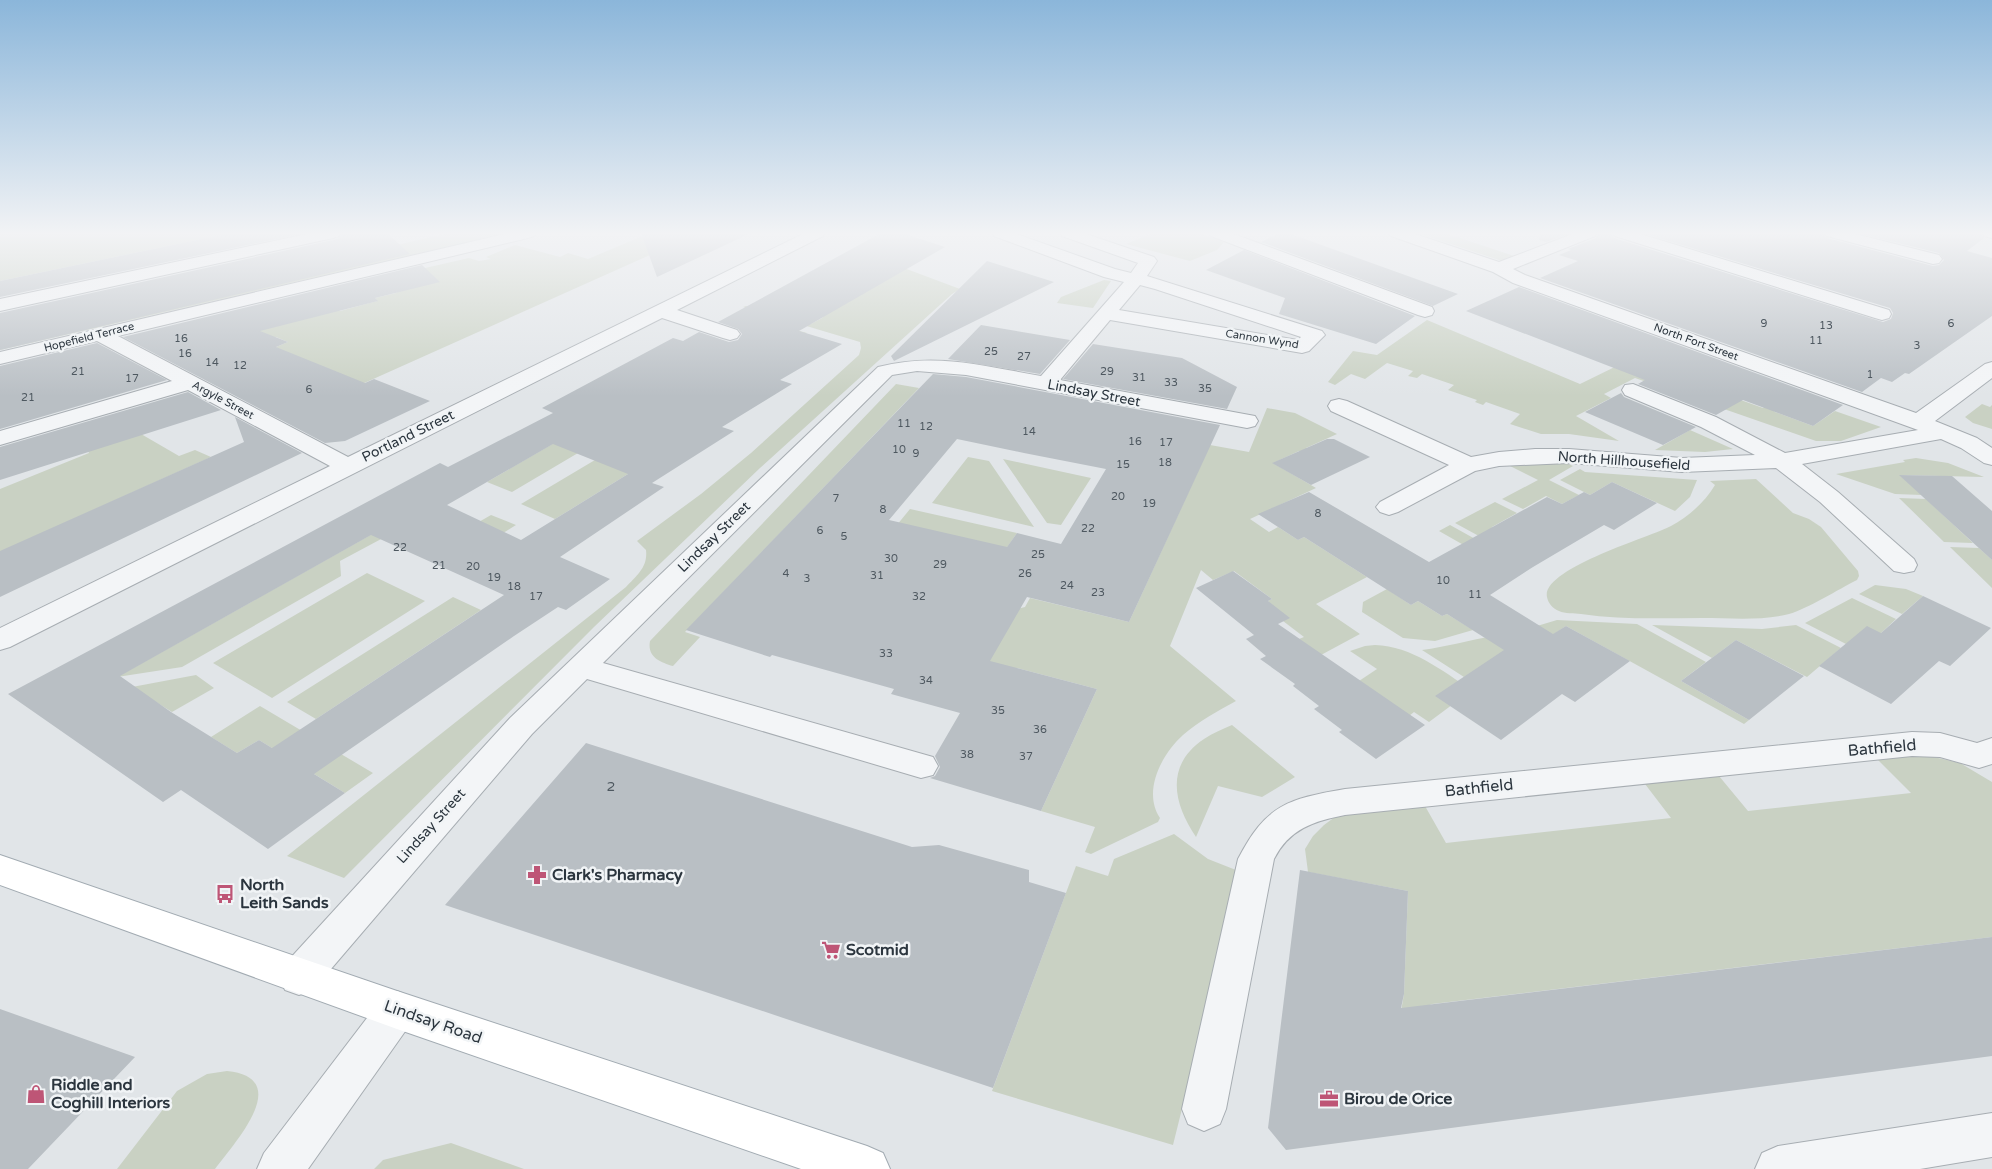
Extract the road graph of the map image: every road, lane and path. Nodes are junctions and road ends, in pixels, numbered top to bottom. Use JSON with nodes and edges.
{"nodes":[{"id":1,"x":81,"y":288,"type":"edge"},
{"id":2,"x":296,"y":288,"type":"edge"},
{"id":3,"x":705,"y":288,"type":"edge"},
{"id":4,"x":1129,"y":288,"type":"edge"},
{"id":5,"x":1170,"y":288,"type":"edge"},
{"id":6,"x":1362,"y":288,"type":"edge"},
{"id":7,"x":1543,"y":288,"type":"edge"},
{"id":8,"x":1797,"y":288,"type":"edge"},
{"id":9,"x":0,"y":305,"type":"edge"},
{"id":10,"x":660,"y":310,"type":"junction"},
{"id":11,"x":1425,"y":311,"type":"dead end"},
{"id":12,"x":1107,"y":314,"type":"junction"},
{"id":13,"x":1882,"y":314,"type":"dead end"},
{"id":14,"x":99,"y":334,"type":"junction"},
{"id":15,"x":730,"y":334,"type":"dead end"},
{"id":16,"x":0,"y":358,"type":"edge"},
{"id":17,"x":1992,"y":368,"type":"edge"},
{"id":18,"x":190,"y":382,"type":"junction"},
{"id":19,"x":1046,"y":383,"type":"junction"},
{"id":20,"x":1633,"y":390,"type":"dead end"},
{"id":21,"x":1339,"y":406,"type":"dead end"},
{"id":22,"x":1247,"y":421,"type":"dead end"},
{"id":23,"x":1919,"y":422,"type":"junction"},
{"id":24,"x":1944,"y":432,"type":"junction"},
{"id":25,"x":0,"y":438,"type":"edge"},
{"id":26,"x":1992,"y":458,"type":"edge"},
{"id":27,"x":1782,"y":461,"type":"junction"},
{"id":28,"x":1468,"y":465,"type":"junction"},
{"id":29,"x":347,"y":466,"type":"junction"},
{"id":30,"x":1389,"y":507,"type":"dead end"},
{"id":31,"x":1904,"y":565,"type":"dead end"},
{"id":32,"x":0,"y":640,"type":"edge"},
{"id":33,"x":580,"y":667,"type":"junction"},
{"id":34,"x":1988,"y":756,"type":"edge"},
{"id":35,"x":921,"y":766,"type":"dead end"},
{"id":36,"x":0,"y":870,"type":"edge"},
{"id":37,"x":299,"y":976,"type":"junction"},
{"id":38,"x":397,"y":1010,"type":"junction"},
{"id":39,"x":1204,"y":1109,"type":"dead end"},
{"id":40,"x":1992,"y":1135,"type":"edge"},
{"id":41,"x":1838,"y":1164,"type":"edge"},
{"id":42,"x":280,"y":1169,"type":"edge"},
{"id":43,"x":867,"y":1169,"type":"edge"},
{"id":44,"x":1778,"y":1169,"type":"edge"}],
"edges":[{"from":1,"to":9,"type":"street"},
{"from":2,"to":14,"type":"street","name":"Hopefield Terrace"},
{"from":3,"to":10,"type":"street","name":"Portland Street"},
{"from":4,"to":12,"type":"street"},
{"from":5,"to":12,"type":"street","name":"Cannon Wynd"},
{"from":6,"to":11,"type":"street"},
{"from":7,"to":23,"type":"street","name":"North Fort Street"},
{"from":8,"to":13,"type":"street"},
{"from":10,"to":15,"type":"street"},
{"from":10,"to":29,"type":"street","name":"Portland Street"},
{"from":12,"to":19,"type":"street"},
{"from":14,"to":16,"type":"street","name":"Hopefield Terrace"},
{"from":14,"to":18,"type":"street","name":"Argyle Street"},
{"from":17,"to":23,"type":"street"},
{"from":18,"to":25,"type":"street"},
{"from":18,"to":29,"type":"street","name":"Argyle Street"},
{"from":19,"to":22,"type":"street","name":"Lindsay Street"},
{"from":19,"to":33,"type":"street","name":"Lindsay Street"},
{"from":20,"to":27,"type":"street"},
{"from":21,"to":28,"type":"street"},
{"from":23,"to":24,"type":"street","name":"North Fort Street"},
{"from":24,"to":26,"type":"street","name":"North Fort Street"},
{"from":24,"to":27,"type":"street","name":"North Hillhousefield"},
{"from":27,"to":28,"type":"street","name":"North Hillhousefield"},
{"from":27,"to":31,"type":"street"},
{"from":28,"to":30,"type":"street","name":"North Hillhousefield"},
{"from":29,"to":32,"type":"street","name":"Portland Street"},
{"from":33,"to":35,"type":"street"},
{"from":33,"to":37,"type":"street","name":"Lindsay Street"},
{"from":34,"to":39,"type":"street","name":"Bathfield"},
{"from":36,"to":37,"type":"main road","name":"Lindsay Road"},
{"from":37,"to":38,"type":"main road","name":"Lindsay Road"},
{"from":38,"to":42,"type":"street"},
{"from":38,"to":43,"type":"main road","name":"Lindsay Road"},
{"from":40,"to":41,"type":"street"},
{"from":41,"to":44,"type":"street"}]}
